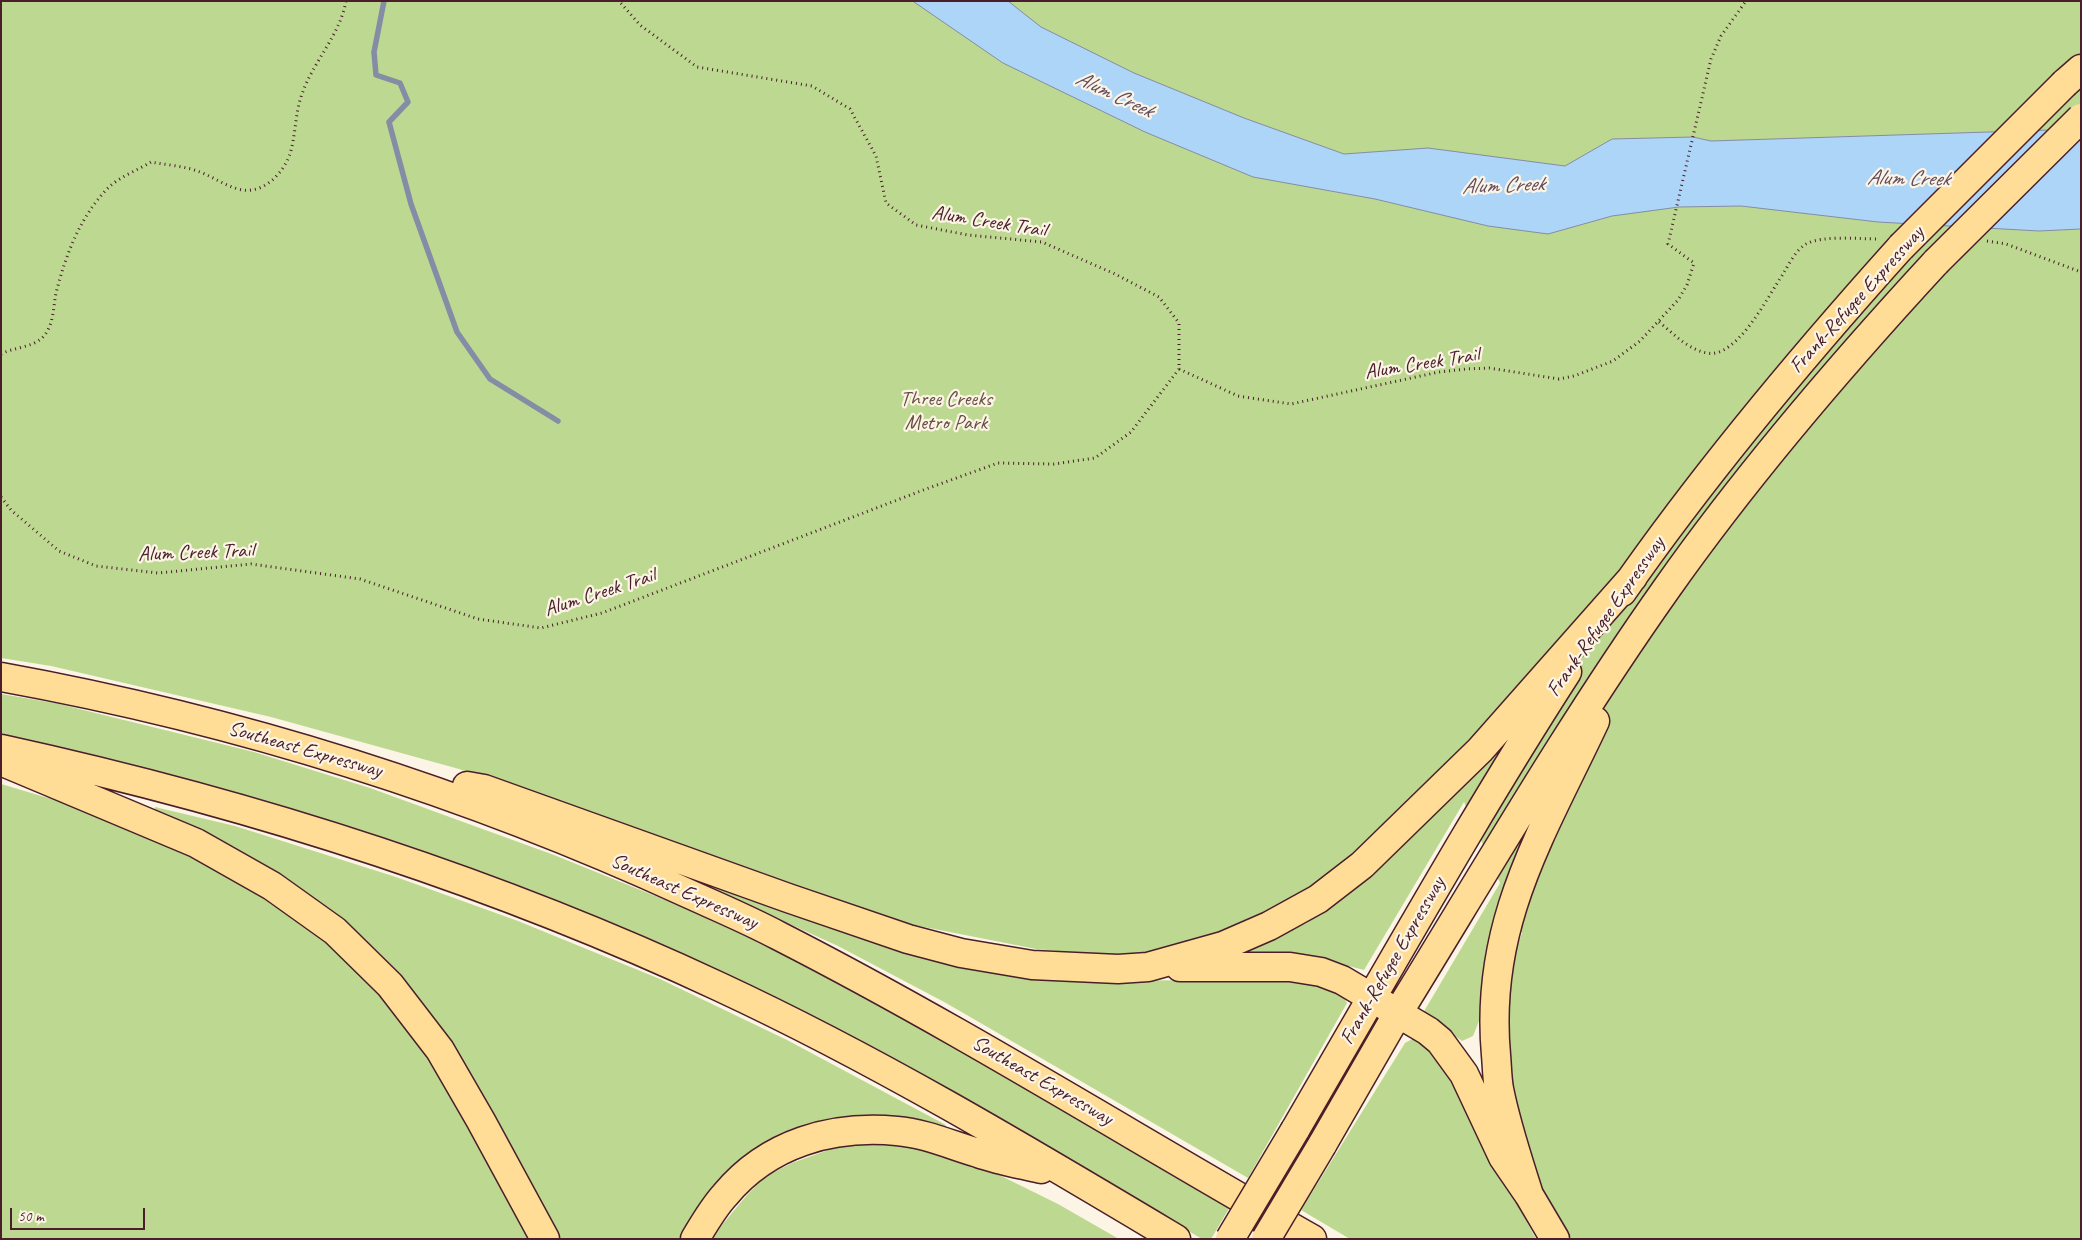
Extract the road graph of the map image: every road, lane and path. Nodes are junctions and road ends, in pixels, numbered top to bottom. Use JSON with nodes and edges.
{"nodes":[{"id":1,"x":346,"y":1,"type":"edge"},
{"id":2,"x":619,"y":1,"type":"edge"},
{"id":3,"x":1746,"y":1,"type":"edge"},
{"id":4,"x":2073,"y":76,"type":"edge"},
{"id":5,"x":2081,"y":118,"type":"edge"},
{"id":6,"x":1,"y":354,"type":"edge"},
{"id":7,"x":1179,"y":369,"type":"junction"},
{"id":8,"x":1,"y":497,"type":"edge"},
{"id":9,"x":1633,"y":577,"type":"junction"},
{"id":10,"x":1639,"y":629,"type":"junction"},
{"id":11,"x":1,"y":676,"type":"edge"},
{"id":12,"x":1,"y":748,"type":"edge"},
{"id":13,"x":1,"y":762,"type":"edge"},
{"id":14,"x":396,"y":777,"type":"junction"},
{"id":15,"x":1148,"y":967,"type":"junction"},
{"id":16,"x":1372,"y":997,"type":"junction"},
{"id":17,"x":1398,"y":1013,"type":"junction"},
{"id":18,"x":1075,"y":1178,"type":"junction"},
{"id":19,"x":1529,"y":1195,"type":"junction"},
{"id":20,"x":545,"y":1239,"type":"edge"},
{"id":21,"x":695,"y":1239,"type":"edge"},
{"id":22,"x":1176,"y":1239,"type":"edge"},
{"id":23,"x":1230,"y":1239,"type":"edge"},
{"id":24,"x":1266,"y":1239,"type":"edge"},
{"id":25,"x":1312,"y":1239,"type":"edge"},
{"id":26,"x":1555,"y":1239,"type":"edge"}],
"edges":[{"from":1,"to":6,"type":"path"},
{"from":2,"to":7,"type":"path","name":"Alum Creek Trail"},
{"from":3,"to":7,"type":"path","name":"Alum Creek Trail"},
{"from":4,"to":9,"type":"main road","name":"Frank-Refugee Expressway","bridge":true},
{"from":5,"to":10,"type":"main road","name":"Frank-Refugee Expressway","bridge":true},
{"from":7,"to":8,"type":"path","name":"Alum Creek Trail"},
{"from":9,"to":15,"type":"main road"},
{"from":9,"to":16,"type":"main road","name":"Frank-Refugee Expressway"},
{"from":10,"to":17,"type":"main road","name":"Frank-Refugee Expressway"},
{"from":10,"to":19,"type":"main road"},
{"from":11,"to":14,"type":"main road","name":"Southeast Expressway"},
{"from":12,"to":18,"type":"main road"},
{"from":13,"to":20,"type":"main road"},
{"from":14,"to":15,"type":"main road"},
{"from":14,"to":25,"type":"main road","name":"Southeast Expressway"},
{"from":15,"to":16,"type":"main road"},
{"from":16,"to":17,"type":"main road"},
{"from":16,"to":23,"type":"main road","name":"Frank-Refugee Expressway","bridge":true},
{"from":17,"to":19,"type":"main road"},
{"from":17,"to":24,"type":"main road","name":"Frank-Refugee Expressway","bridge":true},
{"from":18,"to":21,"type":"main road"},
{"from":18,"to":22,"type":"main road"},
{"from":19,"to":26,"type":"main road"}]}
